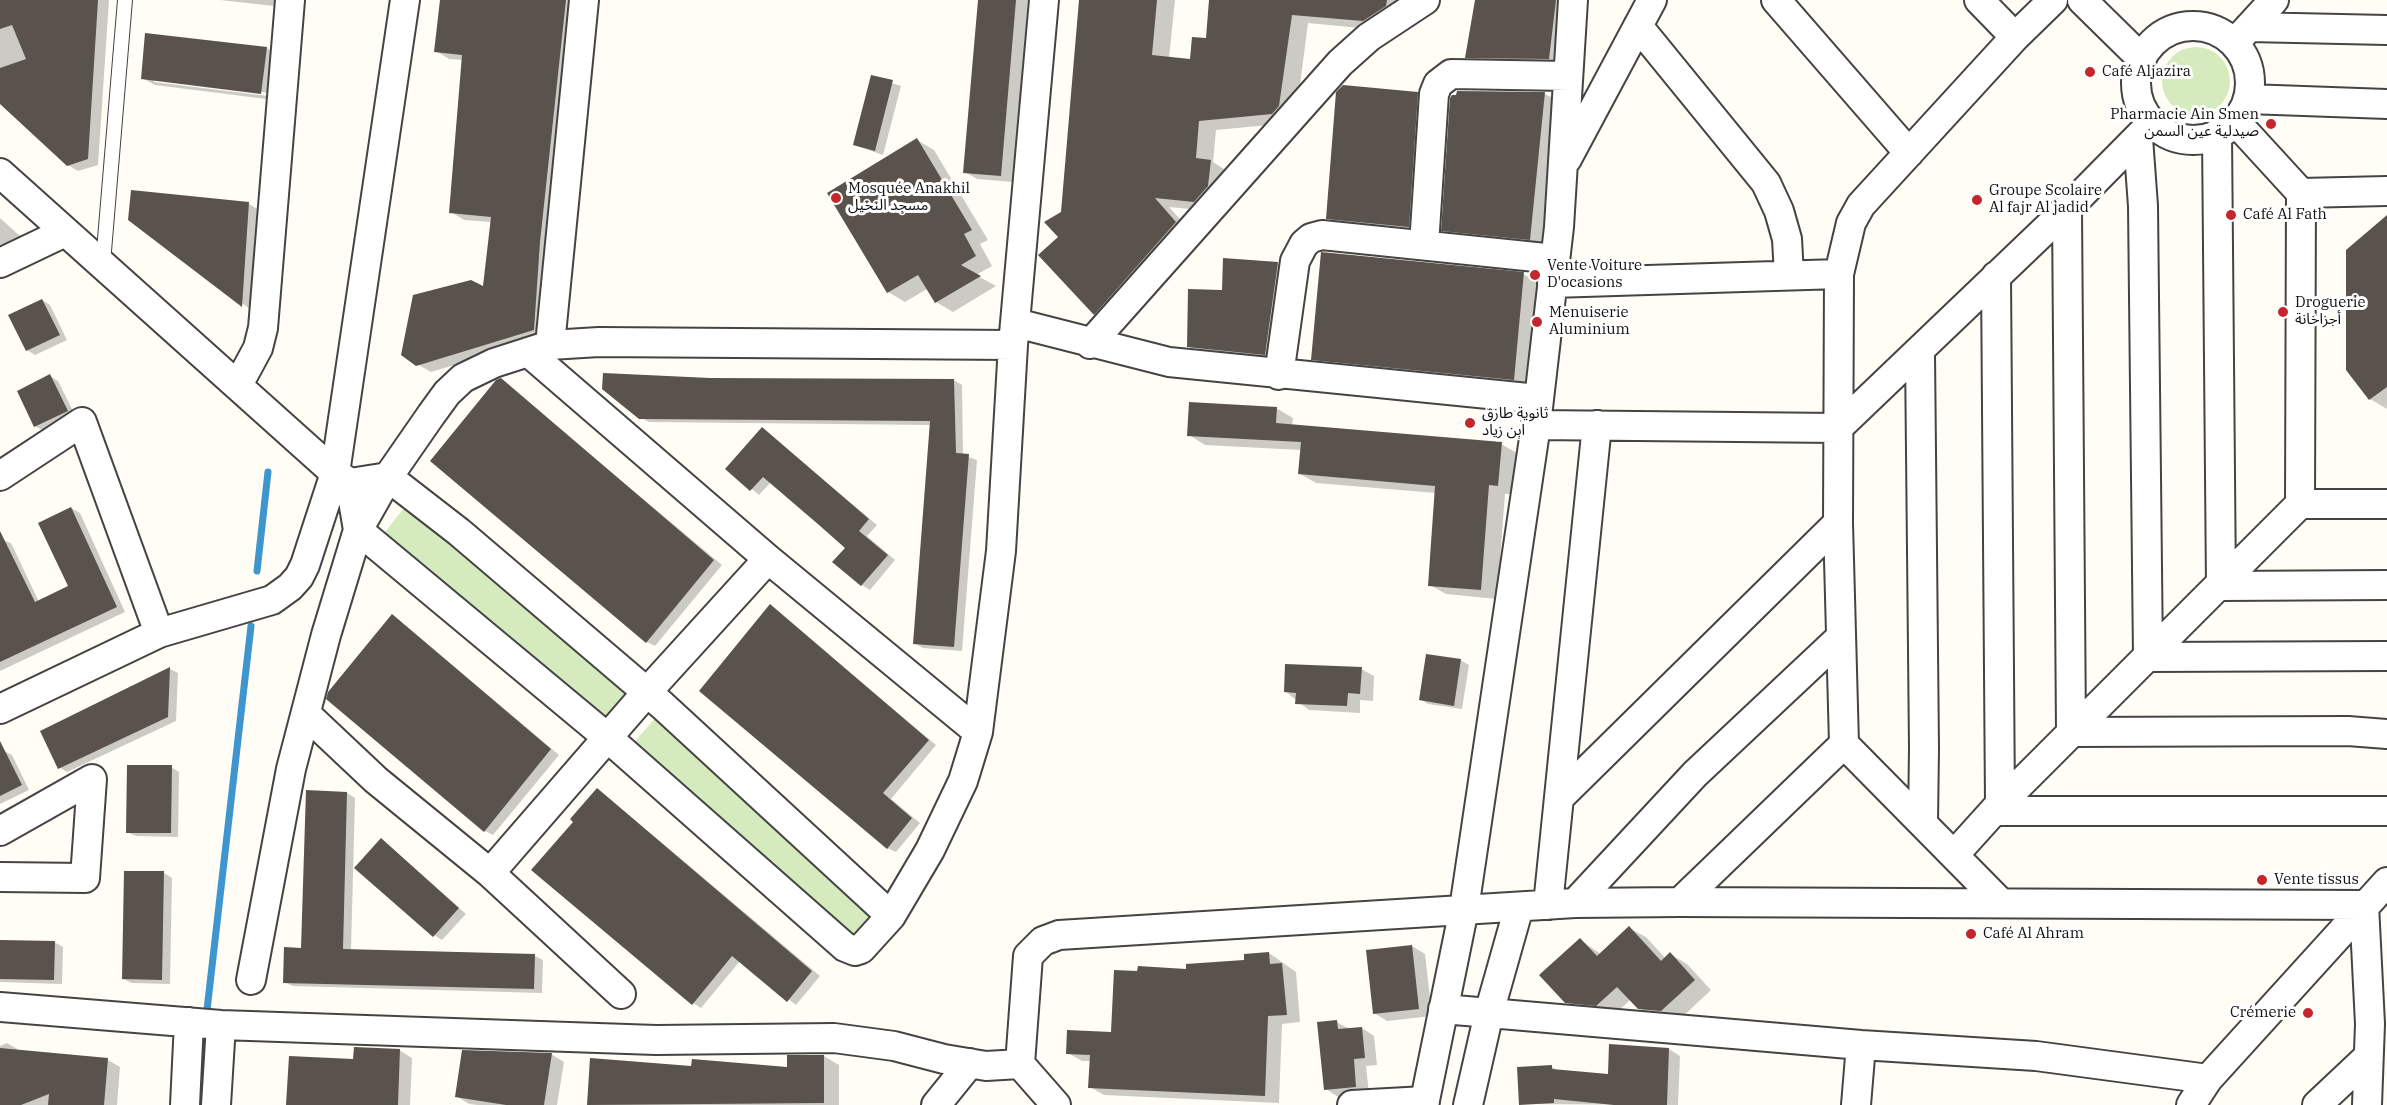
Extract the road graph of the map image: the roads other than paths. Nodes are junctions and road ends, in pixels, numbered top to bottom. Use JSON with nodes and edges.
{"nodes":[{"id":1,"x":125,"y":0,"type":"edge"},
{"id":2,"x":290,"y":0,"type":"edge"},
{"id":3,"x":405,"y":0,"type":"edge"},
{"id":4,"x":584,"y":0,"type":"edge"},
{"id":5,"x":1044,"y":0,"type":"edge"},
{"id":6,"x":1425,"y":0,"type":"edge"},
{"id":7,"x":1573,"y":0,"type":"edge"},
{"id":8,"x":1652,"y":0,"type":"edge"},
{"id":9,"x":1776,"y":0,"type":"edge"},
{"id":10,"x":1979,"y":0,"type":"edge"},
{"id":11,"x":2053,"y":0,"type":"edge"},
{"id":12,"x":2082,"y":0,"type":"edge"},
{"id":13,"x":2274,"y":0,"type":"edge"},
{"id":14,"x":1638,"y":26,"type":"junction"},
{"id":15,"x":2387,"y":30,"type":"edge"},
{"id":16,"x":2242,"y":36,"type":"junction"},
{"id":17,"x":2015,"y":37,"type":"junction"},
{"id":18,"x":2142,"y":59,"type":"junction"},
{"id":19,"x":1568,"y":76,"type":"junction"},
{"id":20,"x":2387,"y":104,"type":"edge"},
{"id":21,"x":2233,"y":118,"type":"junction"},
{"id":22,"x":2145,"y":130,"type":"junction"},
{"id":23,"x":1909,"y":153,"type":"junction"},
{"id":24,"x":1561,"y":169,"type":"junction"},
{"id":25,"x":0,"y":173,"type":"edge"},
{"id":26,"x":2387,"y":191,"type":"edge"},
{"id":27,"x":2301,"y":193,"type":"junction"},
{"id":28,"x":2067,"y":209,"type":"junction"},
{"id":29,"x":65,"y":232,"type":"junction"},
{"id":30,"x":1424,"y":244,"type":"junction"},
{"id":31,"x":0,"y":263,"type":"edge"},
{"id":32,"x":102,"y":265,"type":"junction"},
{"id":33,"x":1553,"y":271,"type":"junction"},
{"id":34,"x":1839,"y":274,"type":"junction"},
{"id":35,"x":1789,"y":275,"type":"junction"},
{"id":36,"x":1996,"y":276,"type":"junction"},
{"id":37,"x":1014,"y":334,"type":"junction"},
{"id":38,"x":1090,"y":344,"type":"junction"},
{"id":39,"x":539,"y":349,"type":"junction"},
{"id":40,"x":1920,"y":353,"type":"junction"},
{"id":41,"x":1279,"y":375,"type":"junction"},
{"id":42,"x":238,"y":385,"type":"junction"},
{"id":43,"x":1537,"y":412,"type":"junction"},
{"id":44,"x":1597,"y":425,"type":"junction"},
{"id":45,"x":1838,"y":428,"type":"junction"},
{"id":46,"x":0,"y":476,"type":"edge"},
{"id":47,"x":388,"y":477,"type":"junction"},
{"id":48,"x":342,"y":478,"type":"junction"},
{"id":49,"x":2300,"y":504,"type":"junction"},
{"id":50,"x":2387,"y":504,"type":"edge"},
{"id":51,"x":1838,"y":523,"type":"junction"},
{"id":52,"x":358,"y":530,"type":"junction"},
{"id":53,"x":768,"y":558,"type":"junction"},
{"id":54,"x":2387,"y":585,"type":"edge"},
{"id":55,"x":2221,"y":586,"type":"junction"},
{"id":56,"x":159,"y":633,"type":"junction"},
{"id":57,"x":1841,"y":637,"type":"junction"},
{"id":58,"x":2387,"y":656,"type":"edge"},
{"id":59,"x":2148,"y":657,"type":"junction"},
{"id":60,"x":647,"y":692,"type":"junction"},
{"id":61,"x":0,"y":710,"type":"edge"},
{"id":62,"x":307,"y":716,"type":"junction"},
{"id":63,"x":978,"y":732,"type":"junction"},
{"id":64,"x":2071,"y":732,"type":"junction"},
{"id":65,"x":2387,"y":734,"type":"edge"},
{"id":66,"x":608,"y":738,"type":"junction"},
{"id":67,"x":1844,"y":744,"type":"junction"},
{"id":68,"x":1559,"y":798,"type":"junction"},
{"id":69,"x":1997,"y":807,"type":"junction"},
{"id":70,"x":2387,"y":811,"type":"edge"},
{"id":71,"x":1923,"y":823,"type":"junction"},
{"id":72,"x":0,"y":831,"type":"edge"},
{"id":73,"x":1954,"y":855,"type":"junction"},
{"id":74,"x":490,"y":873,"type":"junction"},
{"id":75,"x":0,"y":877,"type":"edge"},
{"id":76,"x":2387,"y":882,"type":"edge"},
{"id":77,"x":1680,"y":902,"type":"junction"},
{"id":78,"x":2000,"y":902,"type":"junction"},
{"id":79,"x":1562,"y":904,"type":"junction"},
{"id":80,"x":2364,"y":905,"type":"junction"},
{"id":81,"x":1519,"y":907,"type":"junction"},
{"id":82,"x":1464,"y":909,"type":"junction"},
{"id":83,"x":891,"y":916,"type":"junction"},
{"id":84,"x":251,"y":980,"type":"dead end"},
{"id":85,"x":621,"y":994,"type":"dead end"},
{"id":86,"x":0,"y":1007,"type":"edge"},
{"id":87,"x":1443,"y":1009,"type":"junction"},
{"id":88,"x":1489,"y":1014,"type":"junction"},
{"id":89,"x":189,"y":1022,"type":"junction"},
{"id":90,"x":2378,"y":1024,"type":"edge"},
{"id":91,"x":221,"y":1025,"type":"junction"},
{"id":92,"x":1861,"y":1045,"type":"junction"},
{"id":93,"x":2368,"y":1057,"type":"junction"},
{"id":94,"x":970,"y":1063,"type":"junction"},
{"id":95,"x":1020,"y":1064,"type":"junction"},
{"id":96,"x":2208,"y":1079,"type":"junction"},
{"id":97,"x":1425,"y":1103,"type":"edge"},
{"id":98,"x":185,"y":1105,"type":"edge"},
{"id":99,"x":216,"y":1105,"type":"edge"},
{"id":100,"x":936,"y":1105,"type":"edge"},
{"id":101,"x":1056,"y":1105,"type":"edge"},
{"id":102,"x":1352,"y":1105,"type":"edge"},
{"id":103,"x":1468,"y":1105,"type":"edge"},
{"id":104,"x":1856,"y":1105,"type":"edge"},
{"id":105,"x":2191,"y":1105,"type":"edge"},
{"id":106,"x":2317,"y":1105,"type":"edge"},
{"id":107,"x":2367,"y":1105,"type":"edge"}],
"edges":[{"from":1,"to":32,"type":"lane"},
{"from":2,"to":42,"type":"street"},
{"from":3,"to":48,"type":"street"},
{"from":4,"to":39,"type":"street"},
{"from":5,"to":37,"type":"street"},
{"from":6,"to":38,"type":"street"},
{"from":7,"to":19,"type":"street"},
{"from":8,"to":14,"type":"street"},
{"from":9,"to":23,"type":"street"},
{"from":10,"to":17,"type":"street"},
{"from":11,"to":17,"type":"street"},
{"from":12,"to":18,"type":"street"},
{"from":13,"to":16,"type":"street"},
{"from":14,"to":24,"type":"street"},
{"from":14,"to":35,"type":"street"},
{"from":15,"to":16,"type":"street"},
{"from":16,"to":18,"type":"street"},
{"from":16,"to":21,"type":"street"},
{"from":17,"to":23,"type":"street"},
{"from":18,"to":22,"type":"street"},
{"from":19,"to":24,"type":"street"},
{"from":19,"to":30,"type":"street"},
{"from":20,"to":21,"type":"street"},
{"from":21,"to":22,"type":"street"},
{"from":21,"to":27,"type":"street"},
{"from":21,"to":55,"type":"street"},
{"from":22,"to":28,"type":"street"},
{"from":22,"to":59,"type":"street"},
{"from":23,"to":34,"type":"street"},
{"from":24,"to":33,"type":"street"},
{"from":25,"to":29,"type":"street"},
{"from":26,"to":27,"type":"street"},
{"from":27,"to":49,"type":"street"},
{"from":28,"to":36,"type":"street"},
{"from":28,"to":64,"type":"street"},
{"from":29,"to":31,"type":"street"},
{"from":29,"to":32,"type":"street"},
{"from":30,"to":33,"type":"street"},
{"from":30,"to":41,"type":"street"},
{"from":32,"to":42,"type":"street"},
{"from":33,"to":35,"type":"street"},
{"from":33,"to":43,"type":"street"},
{"from":34,"to":35,"type":"street"},
{"from":34,"to":45,"type":"street"},
{"from":36,"to":40,"type":"street"},
{"from":36,"to":69,"type":"street"},
{"from":37,"to":38,"type":"street"},
{"from":37,"to":39,"type":"street"},
{"from":37,"to":63,"type":"street"},
{"from":38,"to":41,"type":"street"},
{"from":39,"to":47,"type":"street"},
{"from":39,"to":53,"type":"street"},
{"from":40,"to":45,"type":"street"},
{"from":40,"to":71,"type":"street"},
{"from":41,"to":43,"type":"street"},
{"from":42,"to":48,"type":"street"},
{"from":43,"to":44,"type":"street"},
{"from":43,"to":82,"type":"street"},
{"from":44,"to":45,"type":"street"},
{"from":44,"to":68,"type":"street"},
{"from":45,"to":51,"type":"street"},
{"from":46,"to":56,"type":"street"},
{"from":47,"to":48,"type":"street"},
{"from":47,"to":52,"type":"street"},
{"from":47,"to":60,"type":"street"},
{"from":48,"to":52,"type":"street"},
{"from":48,"to":56,"type":"street"},
{"from":49,"to":50,"type":"street"},
{"from":49,"to":55,"type":"street"},
{"from":51,"to":57,"type":"street"},
{"from":51,"to":68,"type":"street"},
{"from":52,"to":62,"type":"street"},
{"from":52,"to":66,"type":"street"},
{"from":53,"to":60,"type":"street"},
{"from":53,"to":63,"type":"street"},
{"from":54,"to":55,"type":"street"},
{"from":55,"to":59,"type":"street"},
{"from":56,"to":61,"type":"street"},
{"from":57,"to":67,"type":"street"},
{"from":57,"to":79,"type":"street"},
{"from":58,"to":59,"type":"street"},
{"from":59,"to":64,"type":"street"},
{"from":60,"to":66,"type":"street"},
{"from":60,"to":83,"type":"street"},
{"from":62,"to":74,"type":"street"},
{"from":62,"to":84,"type":"street"},
{"from":63,"to":83,"type":"street"},
{"from":64,"to":65,"type":"street"},
{"from":64,"to":69,"type":"street"},
{"from":66,"to":74,"type":"street"},
{"from":66,"to":83,"type":"street"},
{"from":67,"to":71,"type":"street"},
{"from":67,"to":77,"type":"street"},
{"from":68,"to":79,"type":"street"},
{"from":69,"to":70,"type":"street"},
{"from":69,"to":73,"type":"street"},
{"from":71,"to":73,"type":"street"},
{"from":72,"to":75,"type":"street"},
{"from":73,"to":78,"type":"street"},
{"from":74,"to":85,"type":"street"},
{"from":76,"to":80,"type":"street"},
{"from":77,"to":78,"type":"street"},
{"from":77,"to":79,"type":"street"},
{"from":78,"to":80,"type":"street"},
{"from":79,"to":81,"type":"street"},
{"from":80,"to":90,"type":"street"},
{"from":80,"to":96,"type":"street"},
{"from":81,"to":82,"type":"street"},
{"from":81,"to":88,"type":"street"},
{"from":82,"to":87,"type":"street"},
{"from":82,"to":95,"type":"street"},
{"from":86,"to":89,"type":"street"},
{"from":87,"to":88,"type":"street"},
{"from":87,"to":97,"type":"street"},
{"from":88,"to":92,"type":"street"},
{"from":88,"to":103,"type":"street"},
{"from":89,"to":91,"type":"street"},
{"from":89,"to":98,"type":"street"},
{"from":90,"to":93,"type":"street"},
{"from":91,"to":94,"type":"street"},
{"from":91,"to":99,"type":"street"},
{"from":92,"to":96,"type":"street"},
{"from":92,"to":104,"type":"street"},
{"from":93,"to":106,"type":"street"},
{"from":93,"to":107,"type":"street"},
{"from":94,"to":95,"type":"street"},
{"from":94,"to":100,"type":"street"},
{"from":95,"to":101,"type":"street"},
{"from":96,"to":105,"type":"street"},
{"from":97,"to":102,"type":"street"}]}
